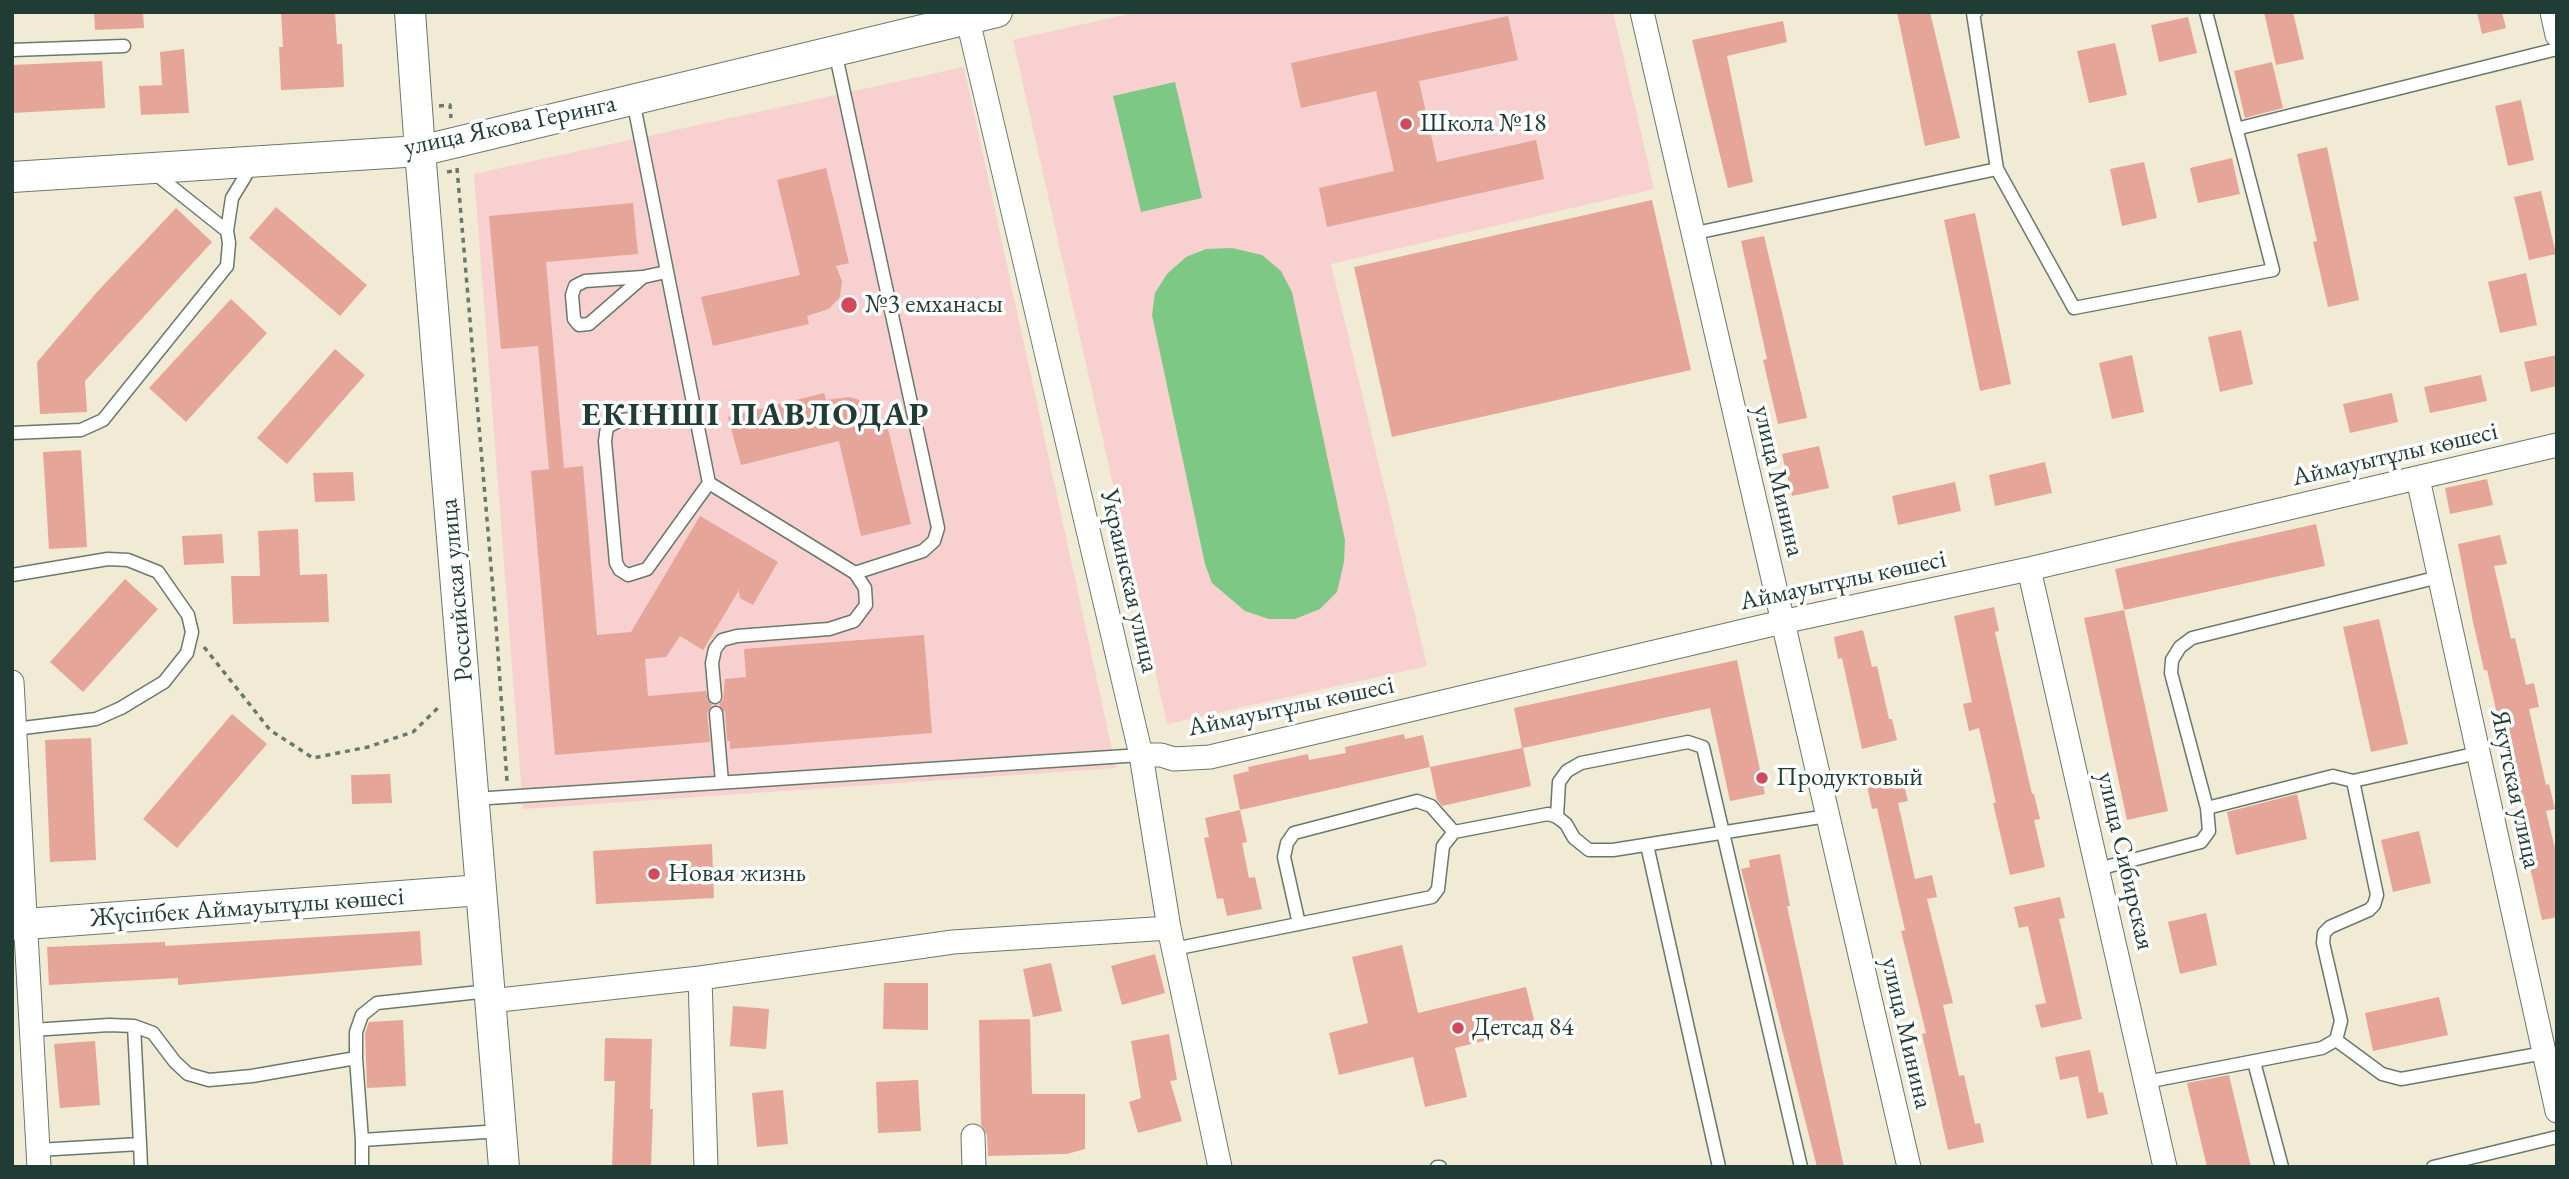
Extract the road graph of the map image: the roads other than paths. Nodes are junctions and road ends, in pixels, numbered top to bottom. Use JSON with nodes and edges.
{"nodes":[{"id":1,"x":410,"y":12,"type":"edge"},
{"id":2,"x":997,"y":12,"type":"edge"},
{"id":3,"x":1642,"y":12,"type":"edge"},
{"id":4,"x":1976,"y":12,"type":"edge"},
{"id":5,"x":2206,"y":12,"type":"edge"},
{"id":6,"x":2552,"y":12,"type":"edge"},
{"id":7,"x":967,"y":16,"type":"edge"},
{"id":8,"x":2557,"y":35,"type":"edge"},
{"id":9,"x":124,"y":46,"type":"dead end"},
{"id":10,"x":2557,"y":49,"type":"edge"},
{"id":11,"x":12,"y":50,"type":"edge"},
{"id":12,"x":835,"y":51,"type":"junction"},
{"id":13,"x":633,"y":99,"type":"junction"},
{"id":14,"x":2236,"y":129,"type":"junction"},
{"id":15,"x":420,"y":151,"type":"junction"},
{"id":16,"x":255,"y":161,"type":"junction"},
{"id":17,"x":148,"y":168,"type":"junction"},
{"id":18,"x":1997,"y":169,"type":"junction"},
{"id":19,"x":12,"y":177,"type":"edge"},
{"id":20,"x":227,"y":231,"type":"junction"},
{"id":21,"x":1691,"y":234,"type":"junction"},
{"id":22,"x":667,"y":272,"type":"junction"},
{"id":23,"x":643,"y":277,"type":"junction"},
{"id":24,"x":695,"y":413,"type":"junction"},
{"id":25,"x":12,"y":433,"type":"edge"},
{"id":26,"x":2557,"y":445,"type":"edge"},
{"id":27,"x":2418,"y":479,"type":"junction"},
{"id":28,"x":709,"y":483,"type":"junction"},
{"id":29,"x":2029,"y":569,"type":"junction"},
{"id":30,"x":855,"y":573,"type":"junction"},
{"id":31,"x":12,"y":575,"type":"edge"},
{"id":32,"x":2439,"y":577,"type":"junction"},
{"id":33,"x":1782,"y":622,"type":"junction"},
{"id":34,"x":12,"y":682,"type":"edge"},
{"id":35,"x":715,"y":696,"type":"dead end"},
{"id":36,"x":716,"y":713,"type":"dead end"},
{"id":37,"x":15,"y":729,"type":"junction"},
{"id":38,"x":2478,"y":753,"type":"junction"},
{"id":39,"x":1141,"y":755,"type":"junction"},
{"id":40,"x":2353,"y":781,"type":"junction"},
{"id":41,"x":722,"y":782,"type":"junction"},
{"id":42,"x":474,"y":799,"type":"junction"},
{"id":43,"x":2207,"y":808,"type":"junction"},
{"id":44,"x":1827,"y":816,"type":"junction"},
{"id":45,"x":1557,"y":817,"type":"junction"},
{"id":46,"x":1454,"y":832,"type":"junction"},
{"id":47,"x":1723,"y":833,"type":"junction"},
{"id":48,"x":1647,"y":845,"type":"junction"},
{"id":49,"x":2098,"y":869,"type":"junction"},
{"id":50,"x":481,"y":890,"type":"junction"},
{"id":51,"x":1299,"y":924,"type":"junction"},
{"id":52,"x":20,"y":925,"type":"edge"},
{"id":53,"x":1171,"y":938,"type":"junction"},
{"id":54,"x":700,"y":978,"type":"junction"},
{"id":55,"x":490,"y":996,"type":"junction"},
{"id":56,"x":134,"y":1026,"type":"junction"},
{"id":57,"x":32,"y":1030,"type":"junction"},
{"id":58,"x":2336,"y":1040,"type":"junction"},
{"id":59,"x":2544,"y":1053,"type":"junction"},
{"id":60,"x":356,"y":1058,"type":"junction"},
{"id":61,"x":2254,"y":1062,"type":"junction"},
{"id":62,"x":2146,"y":1082,"type":"junction"},
{"id":63,"x":2557,"y":1111,"type":"edge"},
{"id":64,"x":501,"y":1131,"type":"junction"},
{"id":65,"x":973,"y":1136,"type":"dead end"},
{"id":66,"x":2557,"y":1137,"type":"edge"},
{"id":67,"x":362,"y":1140,"type":"junction"},
{"id":68,"x":139,"y":1144,"type":"junction"},
{"id":69,"x":39,"y":1158,"type":"edge"},
{"id":70,"x":141,"y":1167,"type":"edge"},
{"id":71,"x":362,"y":1167,"type":"edge"},
{"id":72,"x":504,"y":1167,"type":"edge"},
{"id":73,"x":706,"y":1167,"type":"edge"},
{"id":74,"x":974,"y":1167,"type":"edge"},
{"id":75,"x":1220,"y":1167,"type":"edge"},
{"id":76,"x":1719,"y":1167,"type":"edge"},
{"id":77,"x":1801,"y":1167,"type":"edge"},
{"id":78,"x":1909,"y":1167,"type":"edge"},
{"id":79,"x":2165,"y":1167,"type":"edge"},
{"id":80,"x":2282,"y":1167,"type":"edge"},
{"id":81,"x":2433,"y":1167,"type":"edge"}],
"edges":[{"from":1,"to":15,"type":"street","name":"Российская улица"},
{"from":2,"to":7,"type":"street","name":"улица Якова Геринга"},
{"from":3,"to":21,"type":"street","name":"улица Минина"},
{"from":4,"to":18,"type":"lane"},
{"from":5,"to":14,"type":"lane"},
{"from":6,"to":8,"type":"street"},
{"from":7,"to":12,"type":"street","name":"улица Якова Геринга"},
{"from":7,"to":39,"type":"street","name":"Украинская улица"},
{"from":9,"to":11,"type":"lane"},
{"from":10,"to":14,"type":"lane"},
{"from":12,"to":13,"type":"street","name":"улица Якова Геринга"},
{"from":12,"to":30,"type":"lane"},
{"from":13,"to":15,"type":"street","name":"улица Якова Геринга"},
{"from":13,"to":22,"type":"lane"},
{"from":14,"to":18,"type":"lane"},
{"from":15,"to":16,"type":"street","name":"улица Якова Геринга"},
{"from":15,"to":42,"type":"street","name":"Российская улица"},
{"from":16,"to":17,"type":"street","name":"улица Якова Геринга"},
{"from":16,"to":20,"type":"lane"},
{"from":17,"to":19,"type":"street","name":"улица Якова Геринга"},
{"from":17,"to":20,"type":"lane"},
{"from":18,"to":21,"type":"lane"},
{"from":20,"to":25,"type":"lane"},
{"from":21,"to":33,"type":"street","name":"улица Минина"},
{"from":22,"to":23,"type":"lane"},
{"from":22,"to":24,"type":"lane"},
{"from":23,"to":23,"type":"lane"},
{"from":24,"to":28,"type":"lane"},
{"from":24,"to":28,"type":"lane"},
{"from":26,"to":27,"type":"street","name":"Аймауытұлы көшесі"},
{"from":27,"to":29,"type":"street","name":"Аймауытұлы көшесі"},
{"from":27,"to":32,"type":"street","name":"Якутская улица"},
{"from":28,"to":30,"type":"lane"},
{"from":29,"to":33,"type":"street","name":"Аймауытұлы көшесі"},
{"from":29,"to":49,"type":"street","name":"улица Сибирская"},
{"from":30,"to":35,"type":"lane"},
{"from":31,"to":37,"type":"lane"},
{"from":32,"to":38,"type":"street","name":"Якутская улица"},
{"from":32,"to":43,"type":"lane"},
{"from":33,"to":39,"type":"street","name":"Аймауытұлы көшесі"},
{"from":33,"to":44,"type":"street","name":"улица Минина"},
{"from":34,"to":37,"type":"street"},
{"from":36,"to":41,"type":"lane"},
{"from":37,"to":52,"type":"street"},
{"from":38,"to":40,"type":"lane"},
{"from":38,"to":59,"type":"street","name":"Якутская улица"},
{"from":39,"to":41,"type":"lane"},
{"from":39,"to":53,"type":"street","name":"Украинская улица"},
{"from":40,"to":43,"type":"lane"},
{"from":40,"to":58,"type":"lane"},
{"from":41,"to":42,"type":"lane"},
{"from":42,"to":50,"type":"street","name":"Российская улица"},
{"from":43,"to":49,"type":"lane"},
{"from":44,"to":47,"type":"lane"},
{"from":44,"to":78,"type":"street","name":"улица Минина"},
{"from":45,"to":46,"type":"lane"},
{"from":45,"to":47,"type":"lane"},
{"from":45,"to":48,"type":"lane"},
{"from":46,"to":51,"type":"lane"},
{"from":46,"to":51,"type":"lane"},
{"from":47,"to":48,"type":"lane"},
{"from":47,"to":77,"type":"lane"},
{"from":48,"to":76,"type":"lane"},
{"from":49,"to":62,"type":"street","name":"улица Сибирская"},
{"from":50,"to":52,"type":"street","name":"Жүсіпбек Аймауытұлы көшесі"},
{"from":50,"to":55,"type":"street","name":"Российская улица"},
{"from":51,"to":53,"type":"lane"},
{"from":52,"to":57,"type":"street"},
{"from":53,"to":54,"type":"street"},
{"from":53,"to":75,"type":"street","name":"Украинская улица"},
{"from":54,"to":55,"type":"street"},
{"from":54,"to":73,"type":"street"},
{"from":55,"to":60,"type":"lane"},
{"from":55,"to":64,"type":"street","name":"Российская улица"},
{"from":56,"to":57,"type":"lane"},
{"from":56,"to":60,"type":"lane"},
{"from":56,"to":68,"type":"lane"},
{"from":57,"to":69,"type":"street"},
{"from":58,"to":59,"type":"lane"},
{"from":58,"to":61,"type":"lane"},
{"from":59,"to":63,"type":"street","name":"Якутская улица"},
{"from":60,"to":67,"type":"lane"},
{"from":61,"to":62,"type":"lane"},
{"from":61,"to":80,"type":"lane"},
{"from":62,"to":79,"type":"street","name":"улица Сибирская"},
{"from":64,"to":67,"type":"lane"},
{"from":64,"to":72,"type":"street","name":"Российская улица"},
{"from":65,"to":74,"type":"street"},
{"from":66,"to":81,"type":"lane"},
{"from":67,"to":71,"type":"lane"},
{"from":68,"to":69,"type":"lane"},
{"from":68,"to":70,"type":"lane"}]}
